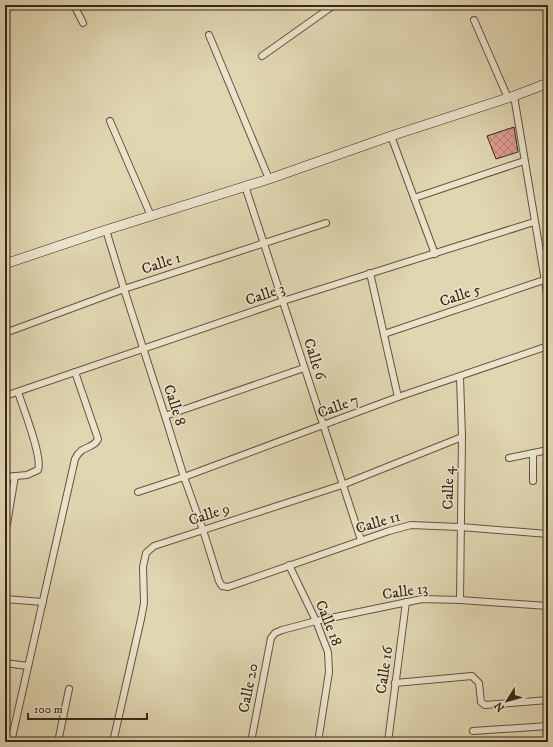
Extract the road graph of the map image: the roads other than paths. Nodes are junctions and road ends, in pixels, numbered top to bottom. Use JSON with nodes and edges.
{"nodes":[{"id":1,"x":74,"y":5,"type":"edge"},
{"id":2,"x":334,"y":5,"type":"edge"},
{"id":3,"x":474,"y":20,"type":"dead end"},
{"id":4,"x":83,"y":23,"type":"dead end"},
{"id":5,"x":209,"y":35,"type":"dead end"},
{"id":6,"x":262,"y":56,"type":"dead end"},
{"id":7,"x":548,"y":83,"type":"edge"},
{"id":8,"x":511,"y":97,"type":"junction"},
{"id":9,"x":110,"y":121,"type":"dead end"},
{"id":10,"x":391,"y":136,"type":"junction"},
{"id":11,"x":524,"y":161,"type":"junction"},
{"id":12,"x":269,"y":179,"type":"junction"},
{"id":13,"x":246,"y":186,"type":"junction"},
{"id":14,"x":414,"y":198,"type":"junction"},
{"id":15,"x":151,"y":216,"type":"junction"},
{"id":16,"x":534,"y":222,"type":"junction"},
{"id":17,"x":326,"y":223,"type":"dead end"},
{"id":18,"x":106,"y":230,"type":"junction"},
{"id":19,"x":265,"y":243,"type":"junction"},
{"id":20,"x":435,"y":254,"type":"junction"},
{"id":21,"x":5,"y":264,"type":"edge"},
{"id":22,"x":370,"y":273,"type":"junction"},
{"id":23,"x":544,"y":280,"type":"junction"},
{"id":24,"x":124,"y":289,"type":"junction"},
{"id":25,"x":548,"y":299,"type":"edge"},
{"id":26,"x":283,"y":301,"type":"junction"},
{"id":27,"x":5,"y":333,"type":"edge"},
{"id":28,"x":384,"y":334,"type":"junction"},
{"id":29,"x":548,"y":346,"type":"edge"},
{"id":30,"x":144,"y":350,"type":"junction"},
{"id":31,"x":304,"y":368,"type":"junction"},
{"id":32,"x":75,"y":372,"type":"junction"},
{"id":33,"x":460,"y":376,"type":"junction"},
{"id":34,"x":18,"y":392,"type":"junction"},
{"id":35,"x":5,"y":396,"type":"edge"},
{"id":36,"x":398,"y":397,"type":"junction"},
{"id":37,"x":166,"y":416,"type":"junction"},
{"id":38,"x":323,"y":425,"type":"junction"},
{"id":39,"x":462,"y":437,"type":"junction"},
{"id":40,"x":548,"y":450,"type":"edge"},
{"id":41,"x":533,"y":453,"type":"junction"},
{"id":42,"x":509,"y":458,"type":"dead end"},
{"id":43,"x":15,"y":476,"type":"junction"},
{"id":44,"x":5,"y":477,"type":"edge"},
{"id":45,"x":184,"y":477,"type":"junction"},
{"id":46,"x":533,"y":481,"type":"dead end"},
{"id":47,"x":342,"y":485,"type":"junction"},
{"id":48,"x":138,"y":492,"type":"dead end"},
{"id":49,"x":460,"y":527,"type":"junction"},
{"id":50,"x":5,"y":528,"type":"edge"},
{"id":51,"x":203,"y":530,"type":"junction"},
{"id":52,"x":548,"y":534,"type":"edge"},
{"id":53,"x":361,"y":540,"type":"junction"},
{"id":54,"x":289,"y":565,"type":"junction"},
{"id":55,"x":222,"y":586,"type":"joint"},
{"id":56,"x":5,"y":599,"type":"edge"},
{"id":57,"x":460,"y":600,"type":"junction"},
{"id":58,"x":43,"y":602,"type":"junction"},
{"id":59,"x":406,"y":602,"type":"junction"},
{"id":60,"x":548,"y":606,"type":"edge"},
{"id":61,"x":316,"y":621,"type":"junction"},
{"id":62,"x":271,"y":638,"type":"joint"},
{"id":63,"x":5,"y":663,"type":"edge"},
{"id":64,"x":28,"y":666,"type":"junction"},
{"id":65,"x":395,"y":683,"type":"junction"},
{"id":66,"x":69,"y":689,"type":"dead end"},
{"id":67,"x":548,"y":700,"type":"edge"},
{"id":68,"x":548,"y":726,"type":"edge"},
{"id":69,"x":473,"y":731,"type":"dead end"},
{"id":70,"x":11,"y":742,"type":"edge"},
{"id":71,"x":58,"y":742,"type":"edge"},
{"id":72,"x":113,"y":742,"type":"edge"},
{"id":73,"x":251,"y":742,"type":"edge"},
{"id":74,"x":318,"y":742,"type":"edge"},
{"id":75,"x":388,"y":742,"type":"edge"}],
"edges":[{"from":1,"to":4,"type":"street"},
{"from":2,"to":6,"type":"street"},
{"from":3,"to":8,"type":"street"},
{"from":5,"to":12,"type":"street"},
{"from":7,"to":8,"type":"main road"},
{"from":8,"to":10,"type":"main road"},
{"from":8,"to":11,"type":"street"},
{"from":9,"to":15,"type":"street"},
{"from":10,"to":12,"type":"main road"},
{"from":10,"to":14,"type":"street"},
{"from":11,"to":14,"type":"street"},
{"from":11,"to":16,"type":"street"},
{"from":12,"to":13,"type":"main road"},
{"from":13,"to":15,"type":"main road"},
{"from":13,"to":19,"type":"street","name":"Calle 6"},
{"from":14,"to":20,"type":"street"},
{"from":15,"to":18,"type":"main road"},
{"from":16,"to":20,"type":"street","name":"Calle 3"},
{"from":16,"to":23,"type":"street"},
{"from":17,"to":19,"type":"street","name":"Calle 1"},
{"from":18,"to":21,"type":"main road"},
{"from":18,"to":24,"type":"street","name":"Calle 8"},
{"from":19,"to":24,"type":"street","name":"Calle 1"},
{"from":19,"to":26,"type":"street","name":"Calle 6"},
{"from":20,"to":22,"type":"street","name":"Calle 3"},
{"from":22,"to":26,"type":"street","name":"Calle 3"},
{"from":22,"to":28,"type":"street"},
{"from":23,"to":25,"type":"street"},
{"from":23,"to":28,"type":"street","name":"Calle 5"},
{"from":24,"to":27,"type":"street","name":"Calle 1"},
{"from":24,"to":30,"type":"street","name":"Calle 8"},
{"from":26,"to":30,"type":"street","name":"Calle 3"},
{"from":26,"to":31,"type":"street","name":"Calle 6"},
{"from":28,"to":36,"type":"street"},
{"from":29,"to":33,"type":"street","name":"Calle 7"},
{"from":30,"to":32,"type":"street","name":"Calle 3"},
{"from":30,"to":37,"type":"street","name":"Calle 8"},
{"from":31,"to":37,"type":"street"},
{"from":31,"to":38,"type":"street","name":"Calle 6"},
{"from":32,"to":34,"type":"street","name":"Calle 3"},
{"from":32,"to":58,"type":"street"},
{"from":33,"to":36,"type":"street","name":"Calle 7"},
{"from":33,"to":39,"type":"street","name":"Calle 4"},
{"from":34,"to":35,"type":"street","name":"Calle 3"},
{"from":34,"to":43,"type":"street"},
{"from":36,"to":38,"type":"street","name":"Calle 7"},
{"from":37,"to":45,"type":"street","name":"Calle 8"},
{"from":38,"to":45,"type":"street","name":"Calle 7"},
{"from":38,"to":47,"type":"street","name":"Calle 6"},
{"from":39,"to":47,"type":"street","name":"Calle 9"},
{"from":39,"to":49,"type":"street","name":"Calle 4"},
{"from":40,"to":41,"type":"street"},
{"from":41,"to":42,"type":"street"},
{"from":41,"to":46,"type":"street"},
{"from":43,"to":44,"type":"street"},
{"from":43,"to":50,"type":"street"},
{"from":45,"to":48,"type":"street","name":"Calle 7"},
{"from":45,"to":51,"type":"street","name":"Calle 8"},
{"from":47,"to":51,"type":"street","name":"Calle 9"},
{"from":47,"to":53,"type":"street","name":"Calle 6"},
{"from":49,"to":52,"type":"street","name":"Calle 11"},
{"from":49,"to":53,"type":"street","name":"Calle 11"},
{"from":49,"to":57,"type":"street","name":"Calle 4"},
{"from":51,"to":55,"type":"street","name":"Calle 8"},
{"from":51,"to":72,"type":"street","name":"Calle 9"},
{"from":53,"to":54,"type":"street","name":"Calle 11"},
{"from":54,"to":55,"type":"street","name":"Calle 11"},
{"from":54,"to":61,"type":"street","name":"Calle 18"},
{"from":56,"to":58,"type":"street"},
{"from":57,"to":59,"type":"street","name":"Calle 13"},
{"from":57,"to":60,"type":"street","name":"Calle 13"},
{"from":58,"to":64,"type":"street"},
{"from":59,"to":61,"type":"street","name":"Calle 13"},
{"from":59,"to":65,"type":"street","name":"Calle 16"},
{"from":61,"to":62,"type":"street","name":"Calle 13"},
{"from":61,"to":74,"type":"street","name":"Calle 18"},
{"from":62,"to":73,"type":"street","name":"Calle 20"},
{"from":63,"to":64,"type":"street"},
{"from":64,"to":70,"type":"street"},
{"from":65,"to":67,"type":"street"},
{"from":65,"to":75,"type":"street","name":"Calle 16"},
{"from":66,"to":71,"type":"street"},
{"from":68,"to":69,"type":"street"}]}
